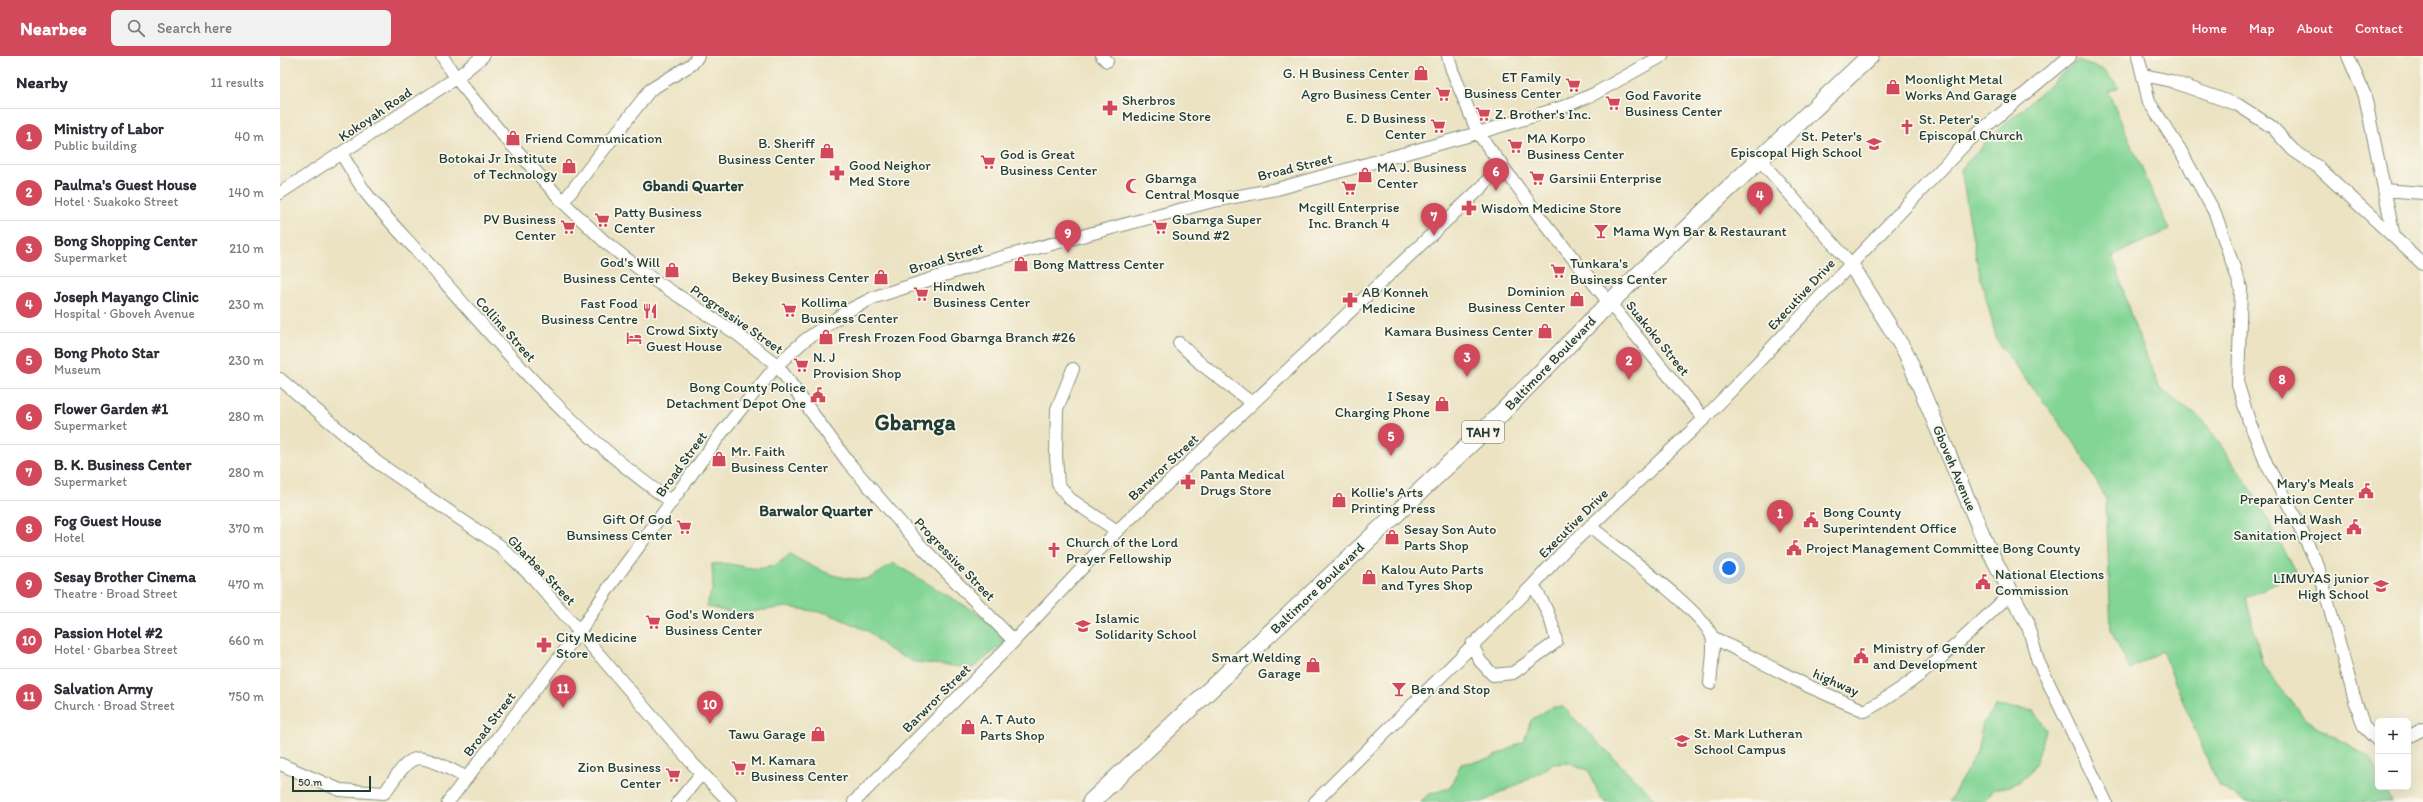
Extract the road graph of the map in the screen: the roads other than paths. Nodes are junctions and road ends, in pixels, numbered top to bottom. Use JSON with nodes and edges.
{"nodes":[{"id":1,"x":442,"y":56,"type":"edge"},
{"id":2,"x":483,"y":56,"type":"edge"},
{"id":3,"x":698,"y":56,"type":"edge"},
{"id":4,"x":1448,"y":56,"type":"edge"},
{"id":5,"x":1662,"y":56,"type":"edge"},
{"id":6,"x":1870,"y":56,"type":"edge"},
{"id":7,"x":2070,"y":56,"type":"edge"},
{"id":8,"x":2138,"y":56,"type":"edge"},
{"id":9,"x":2348,"y":56,"type":"edge"},
{"id":10,"x":2144,"y":75,"type":"junction"},
{"id":11,"x":456,"y":78,"type":"junction"},
{"id":12,"x":1478,"y":133,"type":"junction"},
{"id":13,"x":342,"y":154,"type":"junction"},
{"id":14,"x":1760,"y":160,"type":"junction"},
{"id":15,"x":1502,"y":163,"type":"junction"},
{"id":16,"x":2384,"y":190,"type":"junction"},
{"id":17,"x":280,"y":193,"type":"edge"},
{"id":18,"x":2423,"y":193,"type":"edge"},
{"id":19,"x":562,"y":202,"type":"junction"},
{"id":20,"x":2394,"y":237,"type":"junction"},
{"id":21,"x":1850,"y":263,"type":"junction"},
{"id":22,"x":2423,"y":264,"type":"edge"},
{"id":23,"x":1611,"y":302,"type":"junction"},
{"id":24,"x":1179,"y":343,"type":"dead end"},
{"id":25,"x":777,"y":365,"type":"junction"},
{"id":26,"x":1073,"y":369,"type":"dead end"},
{"id":27,"x":280,"y":379,"type":"edge"},
{"id":28,"x":1252,"y":403,"type":"junction"},
{"id":29,"x":1704,"y":419,"type":"junction"},
{"id":30,"x":672,"y":502,"type":"junction"},
{"id":31,"x":1590,"y":526,"type":"junction"},
{"id":32,"x":1117,"y":531,"type":"junction"},
{"id":33,"x":1532,"y":586,"type":"junction"},
{"id":34,"x":2011,"y":593,"type":"junction"},
{"id":35,"x":2027,"y":623,"type":"joint"},
{"id":36,"x":579,"y":632,"type":"junction"},
{"id":37,"x":1712,"y":637,"type":"junction"},
{"id":38,"x":1014,"y":641,"type":"junction"},
{"id":39,"x":1472,"y":644,"type":"junction"},
{"id":40,"x":1710,"y":683,"type":"dead end"},
{"id":41,"x":2423,"y":729,"type":"edge"},
{"id":42,"x":2411,"y":735,"type":"edge"},
{"id":43,"x":2375,"y":738,"type":"edge"},
{"id":44,"x":280,"y":764,"type":"edge"},
{"id":45,"x":702,"y":774,"type":"junction"},
{"id":46,"x":467,"y":778,"type":"junction"},
{"id":47,"x":448,"y":802,"type":"edge"},
{"id":48,"x":678,"y":802,"type":"edge"},
{"id":49,"x":730,"y":802,"type":"edge"},
{"id":50,"x":854,"y":802,"type":"edge"},
{"id":51,"x":1091,"y":802,"type":"edge"},
{"id":52,"x":1315,"y":802,"type":"edge"},
{"id":53,"x":2106,"y":802,"type":"edge"}],
"edges":[{"from":1,"to":11,"type":"street","name":"Progressive Street"},
{"from":2,"to":11,"type":"street","name":"Kokoyah Road"},
{"from":3,"to":19,"type":"street"},
{"from":4,"to":12,"type":"street","name":"Suakoko Street"},
{"from":5,"to":12,"type":"street","name":"Broad Street"},
{"from":6,"to":14,"type":"highway","name":"Baltimore Boulevard","number":"TAH 7"},
{"from":7,"to":21,"type":"street","name":"Executive Drive"},
{"from":8,"to":10,"type":"street"},
{"from":9,"to":16,"type":"street"},
{"from":10,"to":20,"type":"street"},
{"from":10,"to":43,"type":"street"},
{"from":11,"to":13,"type":"street","name":"Kokoyah Road"},
{"from":11,"to":19,"type":"street","name":"Progressive Street"},
{"from":12,"to":15,"type":"street","name":"Suakoko Street"},
{"from":12,"to":25,"type":"street","name":"Broad Street"},
{"from":13,"to":17,"type":"street","name":"Kokoyah Road"},
{"from":13,"to":30,"type":"street","name":"Collins Street"},
{"from":14,"to":21,"type":"street","name":"Gboveh Avenue"},
{"from":14,"to":23,"type":"highway","name":"Baltimore Boulevard","number":"TAH 7"},
{"from":15,"to":23,"type":"street","name":"Suakoko Street"},
{"from":15,"to":28,"type":"street","name":"Barwror Street"},
{"from":16,"to":18,"type":"street"},
{"from":16,"to":20,"type":"street"},
{"from":19,"to":25,"type":"street","name":"Progressive Street"},
{"from":20,"to":22,"type":"street"},
{"from":21,"to":29,"type":"street","name":"Executive Drive"},
{"from":21,"to":34,"type":"main road","name":"Gboveh Avenue"},
{"from":23,"to":29,"type":"street","name":"Suakoko Street"},
{"from":23,"to":51,"type":"highway","name":"Baltimore Boulevard","number":"TAH 7"},
{"from":24,"to":28,"type":"street"},
{"from":25,"to":30,"type":"street","name":"Broad Street"},
{"from":25,"to":38,"type":"street","name":"Progressive Street"},
{"from":26,"to":32,"type":"street"},
{"from":27,"to":36,"type":"street","name":"Gbarbea Street"},
{"from":28,"to":32,"type":"street","name":"Barwror Street"},
{"from":29,"to":31,"type":"street","name":"Executive Drive"},
{"from":30,"to":36,"type":"street","name":"Broad Street"},
{"from":31,"to":33,"type":"street","name":"Executive Drive"},
{"from":31,"to":37,"type":"street","name":"highway"},
{"from":32,"to":38,"type":"street","name":"Barwror Street"},
{"from":33,"to":39,"type":"street","name":"Executive Drive"},
{"from":33,"to":39,"type":"street"},
{"from":34,"to":35,"type":"main road","name":"Gboveh Avenue"},
{"from":34,"to":37,"type":"street","name":"highway"},
{"from":35,"to":53,"type":"street","name":"Gboveh Avenue"},
{"from":36,"to":45,"type":"street","name":"Gbarbea Street"},
{"from":36,"to":46,"type":"street","name":"Broad Street"},
{"from":37,"to":40,"type":"street"},
{"from":38,"to":50,"type":"street","name":"Barwror Street"},
{"from":39,"to":52,"type":"street","name":"Executive Drive"},
{"from":41,"to":42,"type":"street"},
{"from":44,"to":46,"type":"street"},
{"from":45,"to":48,"type":"street"},
{"from":45,"to":49,"type":"street","name":"Gbarbea Street"},
{"from":46,"to":47,"type":"street","name":"Broad Street"}]}
